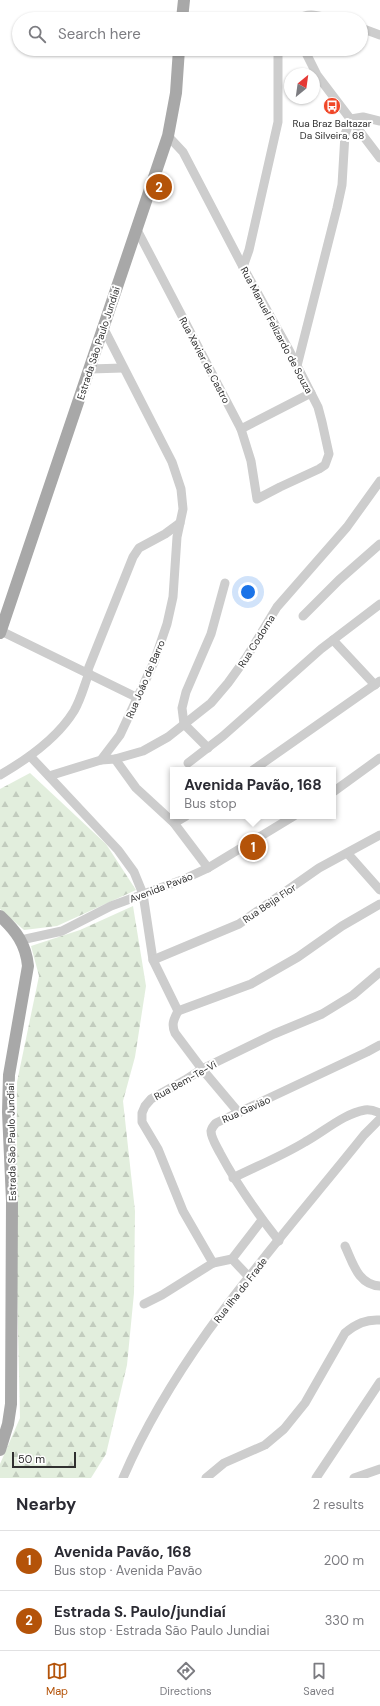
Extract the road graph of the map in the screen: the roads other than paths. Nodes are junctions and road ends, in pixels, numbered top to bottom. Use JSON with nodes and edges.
{"nodes":[{"id":1,"x":184,"y":0,"type":"edge"},
{"id":2,"x":183,"y":12,"type":"edge"},
{"id":3,"x":368,"y":31,"type":"edge"},
{"id":4,"x":380,"y":35,"type":"edge"},
{"id":5,"x":179,"y":56,"type":"edge"},
{"id":6,"x":278,"y":56,"type":"edge"},
{"id":7,"x":308,"y":56,"type":"edge"},
{"id":8,"x":351,"y":119,"type":"junction"},
{"id":9,"x":380,"y":121,"type":"edge"},
{"id":10,"x":168,"y":136,"type":"junction"},
{"id":11,"x":380,"y":158,"type":"edge"},
{"id":12,"x":136,"y":228,"type":"junction"},
{"id":13,"x":243,"y":267,"type":"junction"},
{"id":14,"x":103,"y":327,"type":"junction"},
{"id":15,"x":297,"y":366,"type":"junction"},
{"id":16,"x":122,"y":368,"type":"junction"},
{"id":17,"x":90,"y":369,"type":"junction"},
{"id":18,"x":311,"y":393,"type":"junction"},
{"id":19,"x":241,"y":429,"type":"junction"},
{"id":20,"x":380,"y":481,"type":"edge"},
{"id":21,"x":257,"y":499,"type":"joint"},
{"id":22,"x":180,"y":523,"type":"junction"},
{"id":23,"x":380,"y":544,"type":"edge"},
{"id":24,"x":225,"y":583,"type":"dead end"},
{"id":25,"x":380,"y":604,"type":"edge"},
{"id":26,"x":303,"y":616,"type":"dead end"},
{"id":27,"x":0,"y":632,"type":"edge"},
{"id":28,"x":333,"y":640,"type":"junction"},
{"id":29,"x":88,"y":673,"type":"junction"},
{"id":30,"x":377,"y":683,"type":"edge"},
{"id":31,"x":138,"y":698,"type":"junction"},
{"id":32,"x":184,"y":724,"type":"junction"},
{"id":33,"x":208,"y":748,"type":"junction"},
{"id":34,"x":30,"y":756,"type":"junction"},
{"id":35,"x":380,"y":758,"type":"edge"},
{"id":36,"x":115,"y":759,"type":"junction"},
{"id":37,"x":101,"y":760,"type":"junction"},
{"id":38,"x":188,"y":763,"type":"dead end"},
{"id":39,"x":257,"y":767,"type":"edge"},
{"id":40,"x":0,"y":775,"type":"edge"},
{"id":41,"x":48,"y":776,"type":"junction"},
{"id":42,"x":336,"y":790,"type":"edge"},
{"id":43,"x":181,"y":819,"type":"edge"},
{"id":44,"x":289,"y":819,"type":"edge"},
{"id":45,"x":174,"y":823,"type":"junction"},
{"id":46,"x":380,"y":835,"type":"edge"},
{"id":47,"x":348,"y":854,"type":"junction"},
{"id":48,"x":208,"y":868,"type":"junction"},
{"id":49,"x":380,"y":890,"type":"edge"},
{"id":50,"x":143,"y":894,"type":"junction"},
{"id":51,"x":380,"y":904,"type":"edge"},
{"id":52,"x":0,"y":916,"type":"edge"},
{"id":53,"x":21,"y":940,"type":"junction"},
{"id":54,"x":153,"y":960,"type":"junction"},
{"id":55,"x":380,"y":972,"type":"edge"},
{"id":56,"x":178,"y":1011,"type":"junction"},
{"id":57,"x":380,"y":1045,"type":"edge"},
{"id":58,"x":202,"y":1069,"type":"junction"},
{"id":59,"x":239,"y":1113,"type":"junction"},
{"id":60,"x":380,"y":1113,"type":"edge"},
{"id":61,"x":380,"y":1119,"type":"edge"},
{"id":62,"x":233,"y":1178,"type":"junction"},
{"id":63,"x":262,"y":1220,"type":"junction"},
{"id":64,"x":279,"y":1241,"type":"junction"},
{"id":65,"x":345,"y":1246,"type":"dead end"},
{"id":66,"x":232,"y":1259,"type":"junction"},
{"id":67,"x":213,"y":1263,"type":"junction"},
{"id":68,"x":249,"y":1277,"type":"junction"},
{"id":69,"x":380,"y":1286,"type":"edge"},
{"id":70,"x":144,"y":1304,"type":"dead end"},
{"id":71,"x":380,"y":1320,"type":"edge"},
{"id":72,"x":380,"y":1382,"type":"edge"},
{"id":73,"x":0,"y":1450,"type":"edge"},
{"id":74,"x":380,"y":1469,"type":"edge"},
{"id":75,"x":123,"y":1478,"type":"edge"},
{"id":76,"x":206,"y":1478,"type":"edge"},
{"id":77,"x":316,"y":1478,"type":"edge"},
{"id":78,"x":354,"y":1478,"type":"edge"}],
"edges":[{"from":1,"to":2,"type":"main road"},
{"from":3,"to":4,"type":"street"},
{"from":5,"to":10,"type":"main road","name":"Estrada São Paulo Jundiai"},
{"from":6,"to":13,"type":"street"},
{"from":7,"to":8,"type":"street"},
{"from":8,"to":9,"type":"street"},
{"from":8,"to":11,"type":"street"},
{"from":8,"to":15,"type":"street"},
{"from":10,"to":12,"type":"main road","name":"Estrada São Paulo Jundiai"},
{"from":10,"to":13,"type":"street","name":"Rua Manuel Felizardo de Souza"},
{"from":12,"to":14,"type":"main road","name":"Estrada São Paulo Jundiai"},
{"from":12,"to":19,"type":"street","name":"Rua Xavier de Castro"},
{"from":13,"to":15,"type":"street","name":"Rua Manuel Felizardo de Souza"},
{"from":14,"to":16,"type":"street","name":"Rua João de Barro"},
{"from":14,"to":17,"type":"main road","name":"Estrada São Paulo Jundiai"},
{"from":15,"to":18,"type":"street","name":"Rua Manuel Felizardo de Souza"},
{"from":16,"to":17,"type":"street"},
{"from":16,"to":22,"type":"street","name":"Rua João de Barro"},
{"from":17,"to":27,"type":"main road","name":"Estrada São Paulo Jundiai"},
{"from":18,"to":19,"type":"street"},
{"from":18,"to":21,"type":"street","name":"Rua Manuel Felizardo de Souza"},
{"from":19,"to":21,"type":"street","name":"Rua Xavier de Castro"},
{"from":20,"to":32,"type":"street","name":"Rua Codorna"},
{"from":22,"to":29,"type":"street"},
{"from":22,"to":31,"type":"street","name":"Rua João de Barro"},
{"from":23,"to":26,"type":"street"},
{"from":24,"to":32,"type":"street"},
{"from":25,"to":28,"type":"street"},
{"from":27,"to":29,"type":"street"},
{"from":28,"to":30,"type":"street"},
{"from":28,"to":33,"type":"street"},
{"from":29,"to":31,"type":"street"},
{"from":29,"to":34,"type":"street"},
{"from":30,"to":39,"type":"street"},
{"from":31,"to":37,"type":"street","name":"Rua João de Barro"},
{"from":32,"to":33,"type":"street"},
{"from":32,"to":36,"type":"street","name":"Rua Codorna"},
{"from":33,"to":38,"type":"street"},
{"from":34,"to":40,"type":"street"},
{"from":34,"to":41,"type":"street"},
{"from":35,"to":42,"type":"street"},
{"from":36,"to":37,"type":"street","name":"Rua Codorna"},
{"from":36,"to":45,"type":"street"},
{"from":37,"to":41,"type":"street"},
{"from":41,"to":50,"type":"street"},
{"from":43,"to":45,"type":"street"},
{"from":44,"to":48,"type":"street","name":"Avenida Pavão"},
{"from":45,"to":48,"type":"street"},
{"from":46,"to":47,"type":"street","name":"Rua Beija Flor"},
{"from":47,"to":49,"type":"street"},
{"from":47,"to":54,"type":"street","name":"Rua Beija Flor"},
{"from":48,"to":50,"type":"street","name":"Avenida Pavão"},
{"from":50,"to":53,"type":"street","name":"Avenida Pavão"},
{"from":50,"to":54,"type":"street"},
{"from":51,"to":56,"type":"street"},
{"from":52,"to":53,"type":"main road","name":"Estrada São Paulo Jundiai"},
{"from":53,"to":73,"type":"main road","name":"Estrada São Paulo Jundiai"},
{"from":54,"to":56,"type":"street"},
{"from":55,"to":58,"type":"street","name":"Rua Bem-Te-Vi"},
{"from":56,"to":58,"type":"street"},
{"from":57,"to":59,"type":"street","name":"Rua Gavião"},
{"from":58,"to":59,"type":"street"},
{"from":58,"to":67,"type":"street","name":"Rua Bem-Te-Vi"},
{"from":59,"to":62,"type":"street","name":"Rua Gavião"},
{"from":60,"to":62,"type":"street"},
{"from":61,"to":64,"type":"street","name":"Rua Ilha do Frade"},
{"from":62,"to":63,"type":"street","name":"Rua Gavião"},
{"from":63,"to":64,"type":"street","name":"Rua Gavião"},
{"from":63,"to":66,"type":"street"},
{"from":64,"to":68,"type":"street","name":"Rua Ilha do Frade"},
{"from":65,"to":69,"type":"street"},
{"from":66,"to":67,"type":"street"},
{"from":66,"to":68,"type":"street"},
{"from":67,"to":70,"type":"street"},
{"from":68,"to":75,"type":"street","name":"Rua Ilha do Frade"},
{"from":71,"to":76,"type":"street"},
{"from":72,"to":77,"type":"street"},
{"from":74,"to":78,"type":"street"}]}
